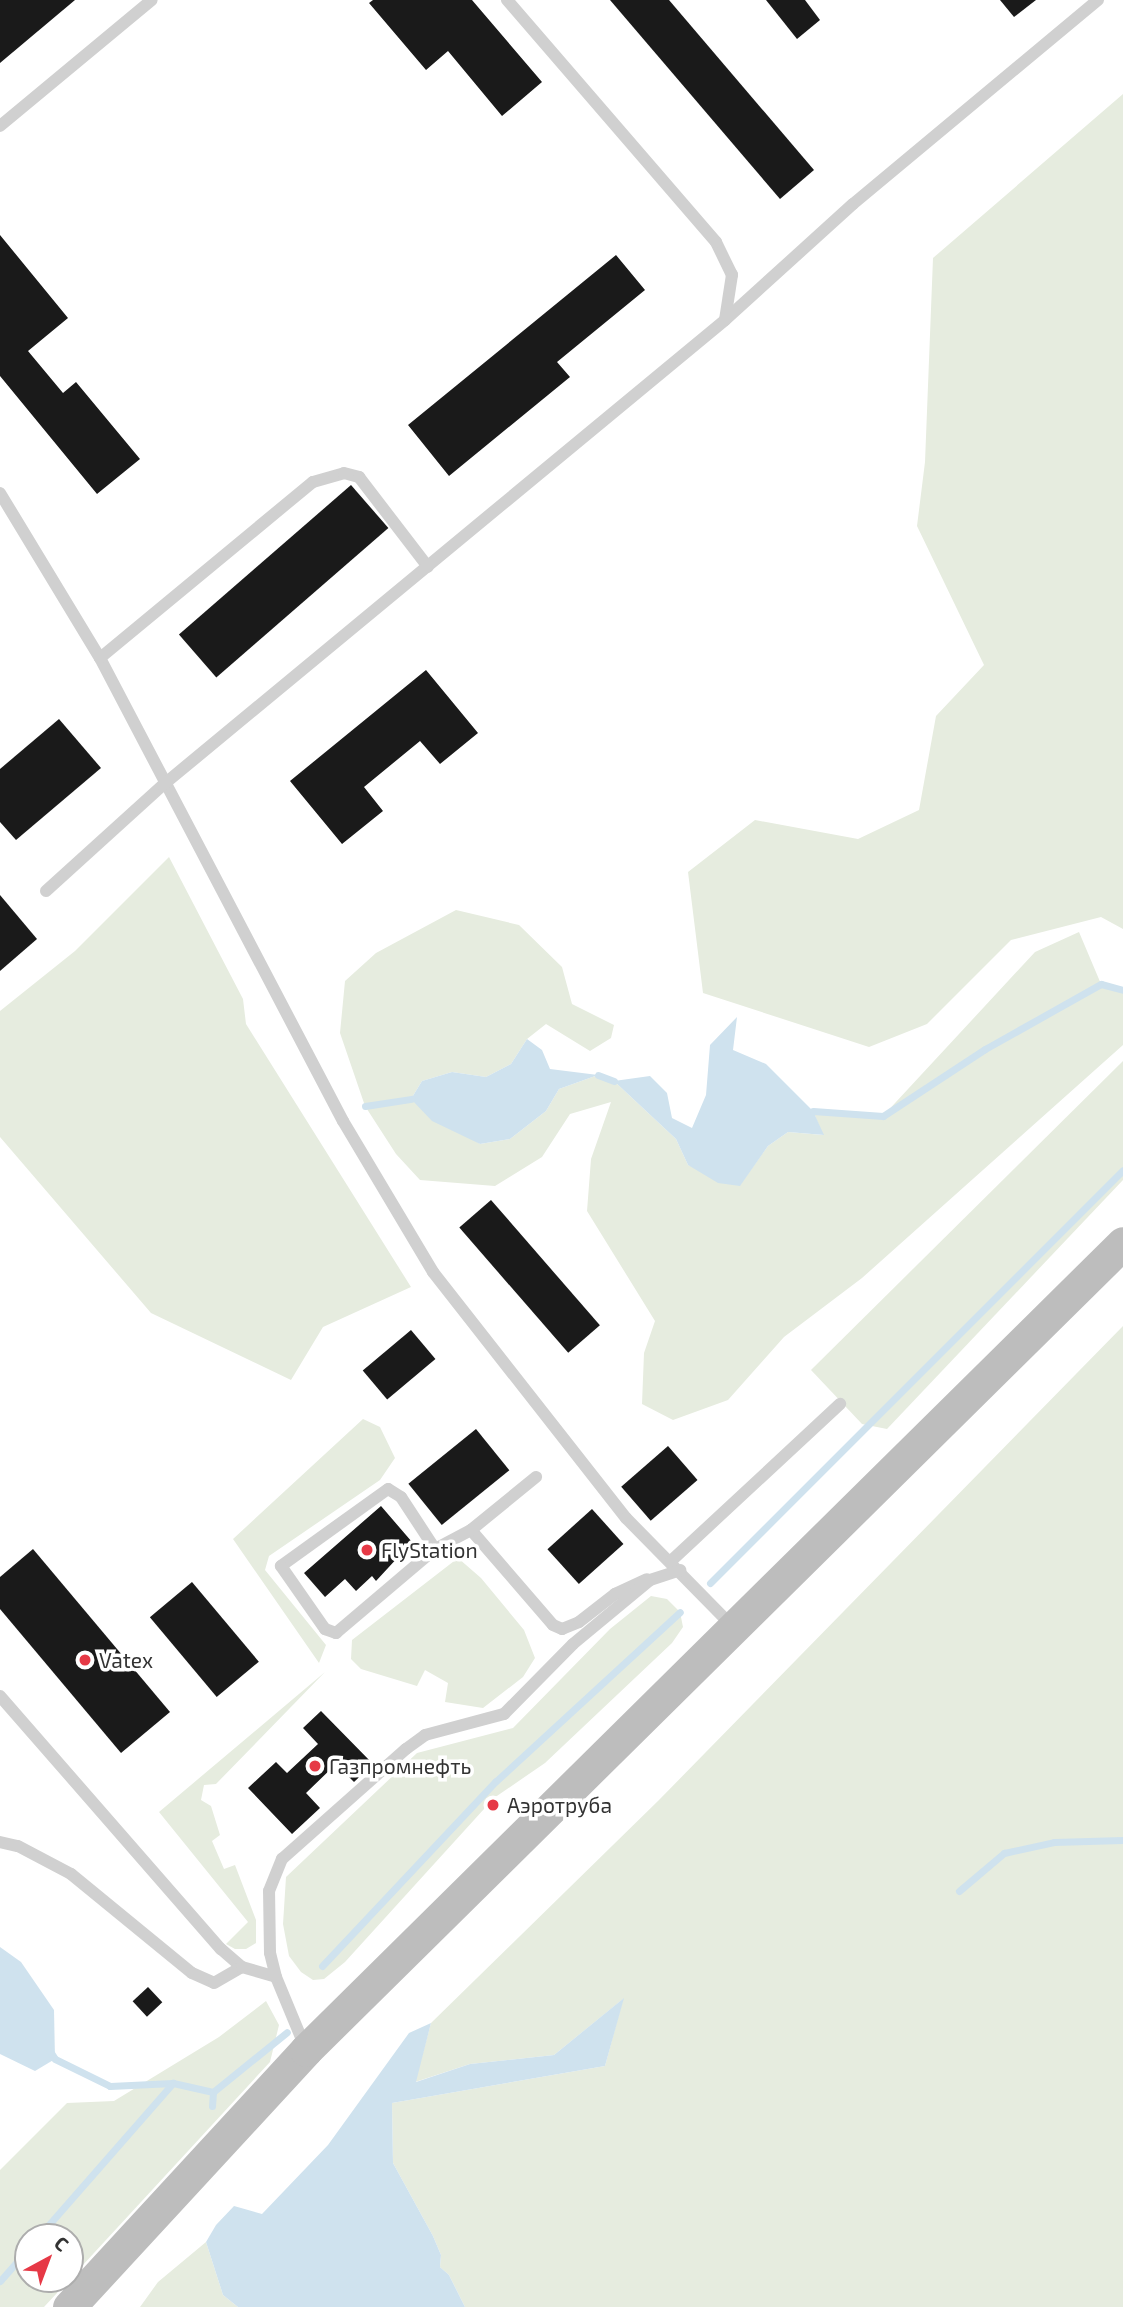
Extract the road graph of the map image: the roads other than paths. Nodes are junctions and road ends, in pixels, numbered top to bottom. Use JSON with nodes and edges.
{"nodes":[{"id":1,"x":152,"y":0,"type":"edge"},
{"id":2,"x":507,"y":0,"type":"edge"},
{"id":3,"x":1098,"y":0,"type":"edge"},
{"id":4,"x":0,"y":126,"type":"edge"},
{"id":5,"x":726,"y":320,"type":"junction"},
{"id":6,"x":0,"y":493,"type":"edge"},
{"id":7,"x":428,"y":567,"type":"junction"},
{"id":8,"x":100,"y":658,"type":"junction"},
{"id":9,"x":163,"y":785,"type":"junction"},
{"id":10,"x":46,"y":891,"type":"dead end"},
{"id":11,"x":1123,"y":1244,"type":"edge"},
{"id":12,"x":840,"y":1404,"type":"dead end"},
{"id":13,"x":536,"y":1477,"type":"dead end"},
{"id":14,"x":471,"y":1530,"type":"junction"},
{"id":15,"x":435,"y":1549,"type":"junction"},
{"id":16,"x":675,"y":1566,"type":"junction"},
{"id":17,"x":650,"y":1580,"type":"junction"},
{"id":18,"x":553,"y":1625,"type":"junction"},
{"id":19,"x":733,"y":1627,"type":"junction"},
{"id":20,"x":573,"y":1644,"type":"junction"},
{"id":21,"x":0,"y":1696,"type":"edge"},
{"id":22,"x":0,"y":1842,"type":"edge"},
{"id":23,"x":242,"y":1967,"type":"junction"},
{"id":24,"x":276,"y":1977,"type":"junction"},
{"id":25,"x":306,"y":2050,"type":"junction"},
{"id":26,"x":69,"y":2307,"type":"edge"}],
"edges":[{"from":1,"to":4,"type":"lane"},
{"from":2,"to":5,"type":"lane"},
{"from":3,"to":5,"type":"lane"},
{"from":5,"to":7,"type":"lane"},
{"from":6,"to":8,"type":"lane"},
{"from":7,"to":8,"type":"lane"},
{"from":7,"to":9,"type":"lane"},
{"from":8,"to":9,"type":"lane"},
{"from":9,"to":10,"type":"lane"},
{"from":9,"to":16,"type":"lane"},
{"from":11,"to":19,"type":"main road"},
{"from":12,"to":16,"type":"lane"},
{"from":13,"to":14,"type":"lane"},
{"from":14,"to":15,"type":"lane"},
{"from":14,"to":18,"type":"lane"},
{"from":15,"to":15,"type":"lane"},
{"from":16,"to":17,"type":"lane"},
{"from":16,"to":19,"type":"lane"},
{"from":17,"to":18,"type":"lane"},
{"from":17,"to":20,"type":"lane"},
{"from":18,"to":20,"type":"lane"},
{"from":19,"to":25,"type":"main road"},
{"from":20,"to":24,"type":"lane"},
{"from":21,"to":23,"type":"lane"},
{"from":22,"to":23,"type":"lane"},
{"from":23,"to":24,"type":"lane"},
{"from":24,"to":25,"type":"lane"},
{"from":25,"to":26,"type":"main road"}]}
